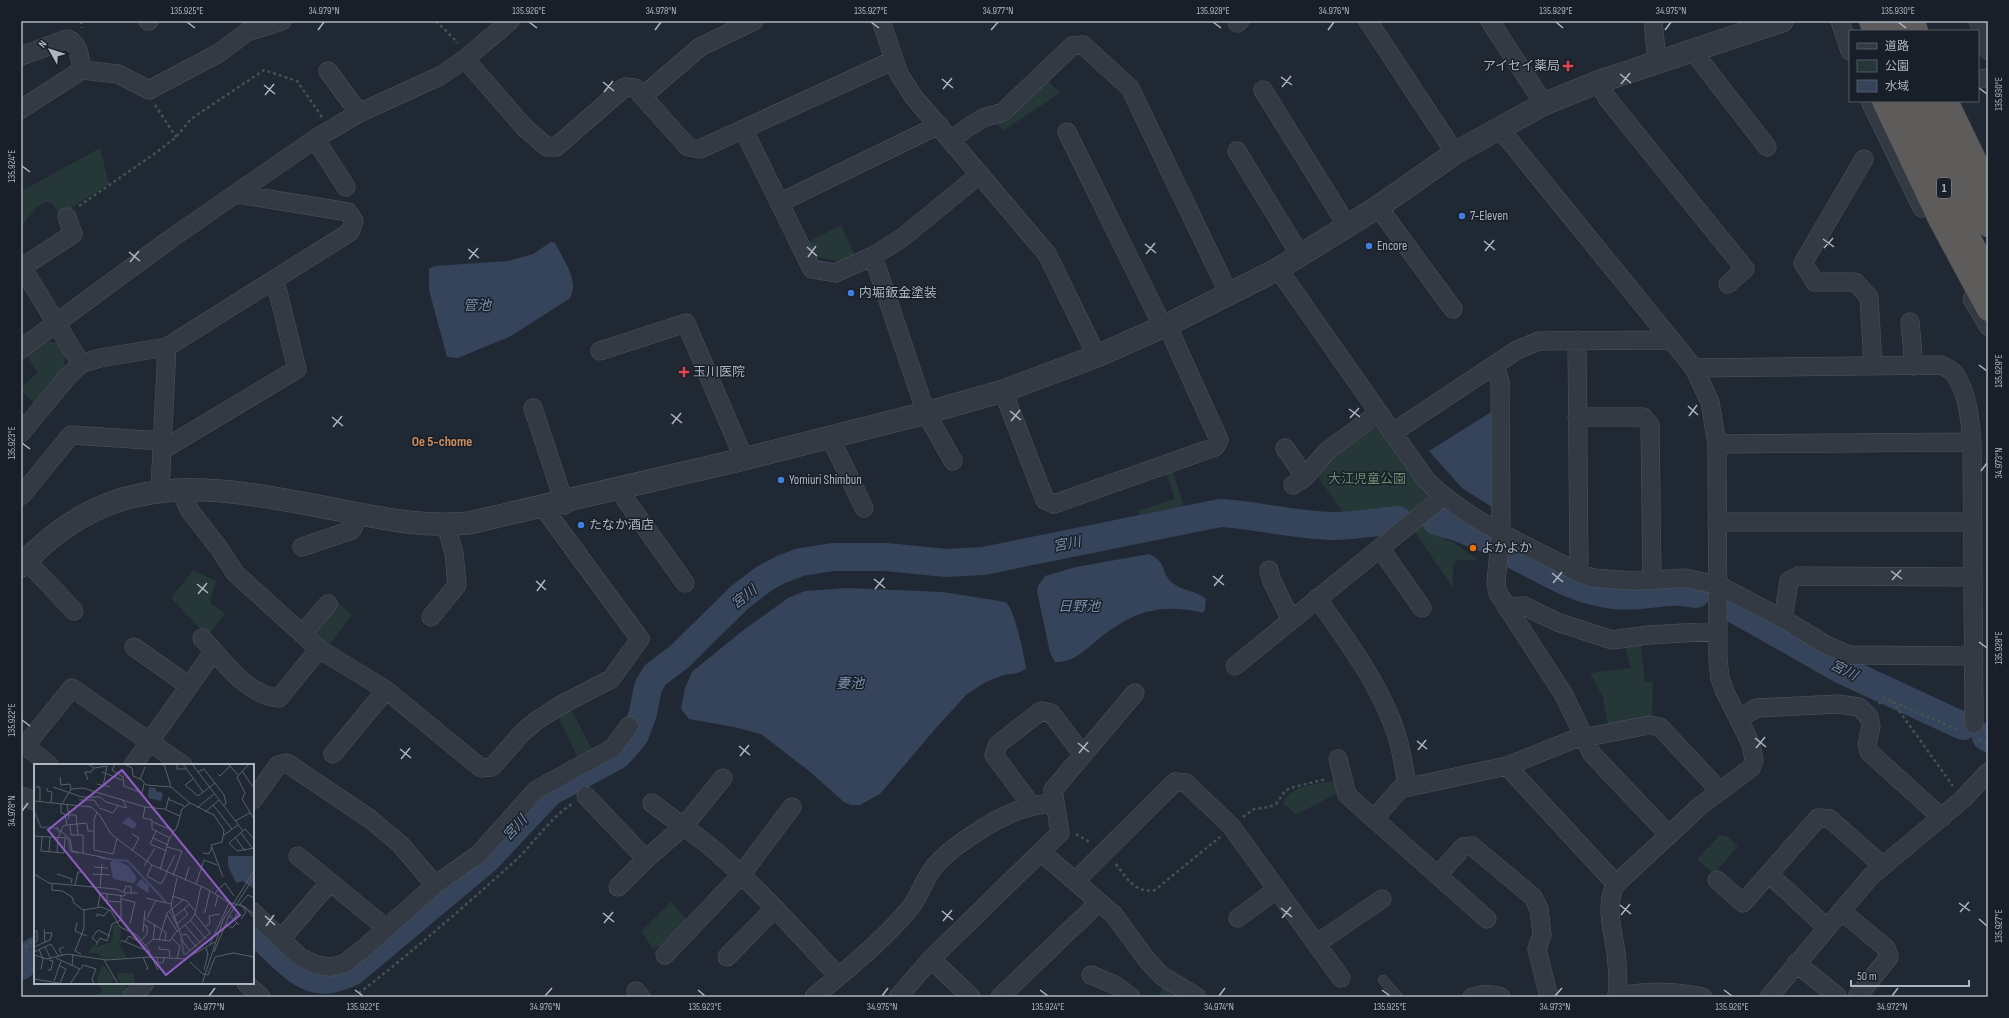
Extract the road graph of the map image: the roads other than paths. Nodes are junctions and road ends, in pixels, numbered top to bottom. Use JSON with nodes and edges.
{"nodes":[{"id":1,"x":282,"y":21,"type":"edge"},
{"id":2,"x":510,"y":21,"type":"edge"},
{"id":3,"x":754,"y":21,"type":"edge"},
{"id":4,"x":881,"y":21,"type":"edge"},
{"id":5,"x":1368,"y":21,"type":"edge"},
{"id":6,"x":1490,"y":21,"type":"edge"},
{"id":7,"x":1653,"y":21,"type":"edge"},
{"id":8,"x":1782,"y":21,"type":"edge"},
{"id":9,"x":1840,"y":21,"type":"edge"},
{"id":10,"x":1892,"y":21,"type":"edge"},
{"id":11,"x":1922,"y":21,"type":"edge"},
{"id":12,"x":1978,"y":21,"type":"edge"},
{"id":13,"x":1896,"y":30,"type":"edge"},
{"id":14,"x":1926,"y":30,"type":"edge"},
{"id":15,"x":1849,"y":49,"type":"edge"},
{"id":16,"x":1692,"y":50,"type":"junction"},
{"id":17,"x":1988,"y":50,"type":"edge"},
{"id":18,"x":21,"y":56,"type":"edge"},
{"id":19,"x":468,"y":57,"type":"junction"},
{"id":20,"x":894,"y":60,"type":"junction"},
{"id":21,"x":1657,"y":61,"type":"junction"},
{"id":22,"x":82,"y":70,"type":"junction"},
{"id":23,"x":328,"y":71,"type":"dead end"},
{"id":24,"x":1598,"y":82,"type":"junction"},
{"id":25,"x":1263,"y":90,"type":"dead end"},
{"id":26,"x":643,"y":96,"type":"junction"},
{"id":27,"x":1870,"y":102,"type":"edge"},
{"id":28,"x":1883,"y":102,"type":"edge"},
{"id":29,"x":1904,"y":102,"type":"edge"},
{"id":30,"x":1927,"y":102,"type":"edge"},
{"id":31,"x":1947,"y":102,"type":"edge"},
{"id":32,"x":1958,"y":102,"type":"edge"},
{"id":33,"x":1544,"y":104,"type":"junction"},
{"id":34,"x":21,"y":109,"type":"edge"},
{"id":35,"x":358,"y":113,"type":"junction"},
{"id":36,"x":939,"y":125,"type":"junction"},
{"id":37,"x":743,"y":129,"type":"junction"},
{"id":38,"x":1500,"y":129,"type":"junction"},
{"id":39,"x":1067,"y":132,"type":"dead end"},
{"id":40,"x":315,"y":139,"type":"junction"},
{"id":41,"x":951,"y":141,"type":"junction"},
{"id":42,"x":1767,"y":147,"type":"dead end"},
{"id":43,"x":1237,"y":151,"type":"dead end"},
{"id":44,"x":1455,"y":152,"type":"junction"},
{"id":45,"x":1864,"y":159,"type":"dead end"},
{"id":46,"x":1988,"y":164,"type":"edge"},
{"id":47,"x":980,"y":174,"type":"junction"},
{"id":48,"x":1988,"y":186,"type":"edge"},
{"id":49,"x":346,"y":187,"type":"dead end"},
{"id":50,"x":238,"y":194,"type":"junction"},
{"id":51,"x":779,"y":202,"type":"junction"},
{"id":52,"x":1378,"y":207,"type":"junction"},
{"id":53,"x":67,"y":217,"type":"road end"},
{"id":54,"x":1988,"y":226,"type":"edge"},
{"id":55,"x":1348,"y":227,"type":"junction"},
{"id":56,"x":1300,"y":255,"type":"junction"},
{"id":57,"x":873,"y":256,"type":"junction"},
{"id":58,"x":22,"y":267,"type":"edge"},
{"id":59,"x":1278,"y":268,"type":"junction"},
{"id":60,"x":1988,"y":273,"type":"edge"},
{"id":61,"x":275,"y":280,"type":"junction"},
{"id":62,"x":1728,"y":284,"type":"dead end"},
{"id":63,"x":1229,"y":294,"type":"junction"},
{"id":64,"x":1453,"y":309,"type":"dead end"},
{"id":65,"x":1988,"y":310,"type":"edge"},
{"id":66,"x":1910,"y":322,"type":"dead end"},
{"id":67,"x":57,"y":323,"type":"junction"},
{"id":68,"x":1165,"y":326,"type":"junction"},
{"id":69,"x":1988,"y":326,"type":"edge"},
{"id":70,"x":1577,"y":340,"type":"junction"},
{"id":71,"x":1672,"y":340,"type":"junction"},
{"id":72,"x":167,"y":347,"type":"junction"},
{"id":73,"x":21,"y":349,"type":"edge"},
{"id":74,"x":600,"y":351,"type":"dead end"},
{"id":75,"x":1097,"y":356,"type":"junction"},
{"id":76,"x":81,"y":364,"type":"junction"},
{"id":77,"x":1495,"y":365,"type":"junction"},
{"id":78,"x":1873,"y":366,"type":"junction"},
{"id":79,"x":1914,"y":366,"type":"junction"},
{"id":80,"x":1694,"y":368,"type":"junction"},
{"id":81,"x":1002,"y":391,"type":"junction"},
{"id":82,"x":533,"y":408,"type":"dead end"},
{"id":83,"x":926,"y":413,"type":"junction"},
{"id":84,"x":1378,"y":413,"type":"junction"},
{"id":85,"x":1578,"y":417,"type":"junction"},
{"id":86,"x":21,"y":433,"type":"edge"},
{"id":87,"x":1392,"y":433,"type":"junction"},
{"id":88,"x":830,"y":437,"type":"junction"},
{"id":89,"x":1972,"y":442,"type":"junction"},
{"id":90,"x":1718,"y":444,"type":"junction"},
{"id":91,"x":162,"y":445,"type":"junction"},
{"id":92,"x":1285,"y":448,"type":"dead end"},
{"id":93,"x":744,"y":459,"type":"junction"},
{"id":94,"x":953,"y":461,"type":"dead end"},
{"id":95,"x":618,"y":489,"type":"junction"},
{"id":96,"x":170,"y":490,"type":"junction"},
{"id":97,"x":21,"y":496,"type":"edge"},
{"id":98,"x":1443,"y":497,"type":"junction"},
{"id":99,"x":558,"y":504,"type":"junction"},
{"id":100,"x":864,"y":508,"type":"dead end"},
{"id":101,"x":359,"y":514,"type":"junction"},
{"id":102,"x":1717,"y":522,"type":"junction"},
{"id":103,"x":1973,"y":522,"type":"junction"},
{"id":104,"x":446,"y":525,"type":"junction"},
{"id":105,"x":1501,"y":531,"type":"junction"},
{"id":106,"x":302,"y":547,"type":"dead end"},
{"id":107,"x":1380,"y":548,"type":"junction"},
{"id":108,"x":24,"y":563,"type":"edge"},
{"id":109,"x":1268,"y":570,"type":"dead end"},
{"id":110,"x":1578,"y":572,"type":"junction"},
{"id":111,"x":1973,"y":577,"type":"junction"},
{"id":112,"x":1652,"y":580,"type":"junction"},
{"id":113,"x":685,"y":583,"type":"dead end"},
{"id":114,"x":1718,"y":585,"type":"junction"},
{"id":115,"x":1317,"y":598,"type":"junction"},
{"id":116,"x":328,"y":604,"type":"dead end"},
{"id":117,"x":1506,"y":607,"type":"junction"},
{"id":118,"x":1422,"y":608,"type":"dead end"},
{"id":119,"x":74,"y":611,"type":"dead end"},
{"id":120,"x":430,"y":617,"type":"dead end"},
{"id":121,"x":1291,"y":620,"type":"junction"},
{"id":122,"x":1783,"y":620,"type":"junction"},
{"id":123,"x":1718,"y":631,"type":"junction"},
{"id":124,"x":302,"y":634,"type":"junction"},
{"id":125,"x":202,"y":638,"type":"dead end"},
{"id":126,"x":134,"y":647,"type":"dead end"},
{"id":127,"x":318,"y":649,"type":"junction"},
{"id":128,"x":214,"y":651,"type":"junction"},
{"id":129,"x":1974,"y":656,"type":"junction"},
{"id":130,"x":1235,"y":666,"type":"dead end"},
{"id":131,"x":189,"y":686,"type":"junction"},
{"id":132,"x":386,"y":690,"type":"junction"},
{"id":133,"x":1134,"y":693,"type":"dead end"},
{"id":134,"x":1739,"y":718,"type":"junction"},
{"id":135,"x":629,"y":726,"type":"dead end"},
{"id":136,"x":1971,"y":732,"type":"road end"},
{"id":137,"x":1584,"y":737,"type":"junction"},
{"id":138,"x":150,"y":741,"type":"junction"},
{"id":139,"x":23,"y":744,"type":"edge"},
{"id":140,"x":333,"y":754,"type":"dead end"},
{"id":141,"x":1083,"y":755,"type":"junction"},
{"id":142,"x":48,"y":764,"type":"edge"},
{"id":143,"x":134,"y":764,"type":"edge"},
{"id":144,"x":182,"y":764,"type":"edge"},
{"id":145,"x":1507,"y":766,"type":"junction"},
{"id":146,"x":1340,"y":767,"type":"road end"},
{"id":147,"x":1988,"y":772,"type":"edge"},
{"id":148,"x":723,"y":778,"type":"dead end"},
{"id":149,"x":1408,"y":787,"type":"junction"},
{"id":150,"x":1720,"y":791,"type":"junction"},
{"id":151,"x":21,"y":796,"type":"edge"},
{"id":152,"x":586,"y":796,"type":"road end"},
{"id":153,"x":254,"y":799,"type":"edge"},
{"id":154,"x":34,"y":801,"type":"edge"},
{"id":155,"x":1055,"y":802,"type":"junction"},
{"id":156,"x":652,"y":803,"type":"dead end"},
{"id":157,"x":1032,"y":806,"type":"junction"},
{"id":158,"x":792,"y":807,"type":"dead end"},
{"id":159,"x":1942,"y":818,"type":"junction"},
{"id":160,"x":1374,"y":819,"type":"junction"},
{"id":161,"x":684,"y":826,"type":"junction"},
{"id":162,"x":1668,"y":835,"type":"junction"},
{"id":163,"x":1040,"y":852,"type":"junction"},
{"id":164,"x":298,"y":856,"type":"dead end"},
{"id":165,"x":646,"y":859,"type":"junction"},
{"id":166,"x":1882,"y":865,"type":"junction"},
{"id":167,"x":1769,"y":874,"type":"junction"},
{"id":168,"x":741,"y":875,"type":"junction"},
{"id":169,"x":1438,"y":875,"type":"junction"},
{"id":170,"x":1717,"y":880,"type":"dead end"},
{"id":171,"x":1075,"y":881,"type":"junction"},
{"id":172,"x":330,"y":882,"type":"junction"},
{"id":173,"x":1616,"y":884,"type":"junction"},
{"id":174,"x":435,"y":885,"type":"junction"},
{"id":175,"x":618,"y":888,"type":"dead end"},
{"id":176,"x":1277,"y":889,"type":"junction"},
{"id":177,"x":1382,"y":899,"type":"dead end"},
{"id":178,"x":1099,"y":902,"type":"junction"},
{"id":179,"x":775,"y":908,"type":"junction"},
{"id":180,"x":1841,"y":911,"type":"junction"},
{"id":181,"x":254,"y":913,"type":"edge"},
{"id":182,"x":1238,"y":918,"type":"dead end"},
{"id":183,"x":1488,"y":919,"type":"dead end"},
{"id":184,"x":386,"y":928,"type":"junction"},
{"id":185,"x":1827,"y":928,"type":"junction"},
{"id":186,"x":281,"y":939,"type":"junction"},
{"id":187,"x":1316,"y":944,"type":"junction"},
{"id":188,"x":665,"y":955,"type":"dead end"},
{"id":189,"x":727,"y":957,"type":"dead end"},
{"id":190,"x":931,"y":959,"type":"junction"},
{"id":191,"x":1796,"y":963,"type":"junction"},
{"id":192,"x":838,"y":976,"type":"junction"},
{"id":193,"x":1091,"y":976,"type":"dead end"},
{"id":194,"x":1341,"y":978,"type":"dead end"},
{"id":195,"x":1383,"y":980,"type":"dead end"},
{"id":196,"x":247,"y":984,"type":"edge"},
{"id":197,"x":261,"y":997,"type":"edge"},
{"id":198,"x":814,"y":997,"type":"edge"},
{"id":199,"x":898,"y":997,"type":"edge"},
{"id":200,"x":971,"y":997,"type":"edge"},
{"id":201,"x":1000,"y":997,"type":"edge"},
{"id":202,"x":1131,"y":997,"type":"edge"},
{"id":203,"x":1197,"y":997,"type":"edge"},
{"id":204,"x":1398,"y":997,"type":"edge"},
{"id":205,"x":1472,"y":997,"type":"edge"},
{"id":206,"x":1501,"y":997,"type":"edge"},
{"id":207,"x":1549,"y":997,"type":"edge"},
{"id":208,"x":1617,"y":997,"type":"edge"},
{"id":209,"x":1703,"y":997,"type":"edge"},
{"id":210,"x":1769,"y":997,"type":"edge"},
{"id":211,"x":1838,"y":997,"type":"edge"},
{"id":212,"x":1857,"y":997,"type":"edge"}],
"edges":[{"from":1,"to":22,"type":"street"},
{"from":2,"to":19,"type":"street"},
{"from":3,"to":26,"type":"street"},
{"from":4,"to":20,"type":"street"},
{"from":5,"to":44,"type":"street"},
{"from":6,"to":33,"type":"street"},
{"from":7,"to":21,"type":"street"},
{"from":8,"to":16,"type":"street"},
{"from":9,"to":15,"type":"street"},
{"from":10,"to":13,"type":"highway"},
{"from":11,"to":14,"type":"street"},
{"from":12,"to":17,"type":"street"},
{"from":16,"to":21,"type":"street"},
{"from":16,"to":42,"type":"street"},
{"from":18,"to":22,"type":"street"},
{"from":19,"to":26,"type":"street"},
{"from":19,"to":35,"type":"street"},
{"from":20,"to":36,"type":"street"},
{"from":20,"to":37,"type":"street"},
{"from":21,"to":24,"type":"street"},
{"from":22,"to":34,"type":"street"},
{"from":23,"to":35,"type":"street"},
{"from":24,"to":33,"type":"street"},
{"from":24,"to":62,"type":"street"},
{"from":25,"to":55,"type":"street"},
{"from":26,"to":37,"type":"street"},
{"from":27,"to":69,"type":"street"},
{"from":28,"to":65,"type":"highway"},
{"from":29,"to":60,"type":"highway","number":"1"},
{"from":30,"to":54,"type":"highway","number":"1"},
{"from":31,"to":48,"type":"highway"},
{"from":32,"to":46,"type":"street"},
{"from":33,"to":38,"type":"street"},
{"from":35,"to":40,"type":"street"},
{"from":36,"to":41,"type":"street"},
{"from":36,"to":51,"type":"street"},
{"from":37,"to":51,"type":"street"},
{"from":38,"to":44,"type":"street"},
{"from":38,"to":71,"type":"street"},
{"from":39,"to":68,"type":"street"},
{"from":40,"to":49,"type":"street"},
{"from":40,"to":50,"type":"street"},
{"from":41,"to":47,"type":"street"},
{"from":41,"to":63,"type":"street"},
{"from":43,"to":56,"type":"street"},
{"from":44,"to":52,"type":"street"},
{"from":45,"to":78,"type":"street"},
{"from":47,"to":57,"type":"street"},
{"from":47,"to":75,"type":"street"},
{"from":50,"to":61,"type":"street"},
{"from":50,"to":67,"type":"street"},
{"from":51,"to":57,"type":"street"},
{"from":52,"to":55,"type":"street"},
{"from":52,"to":64,"type":"street"},
{"from":53,"to":58,"type":"street"},
{"from":55,"to":56,"type":"street"},
{"from":56,"to":59,"type":"street"},
{"from":57,"to":83,"type":"street"},
{"from":58,"to":67,"type":"street"},
{"from":59,"to":63,"type":"street"},
{"from":59,"to":84,"type":"street"},
{"from":61,"to":72,"type":"street"},
{"from":61,"to":91,"type":"street"},
{"from":63,"to":68,"type":"street"},
{"from":66,"to":79,"type":"street"},
{"from":67,"to":73,"type":"street"},
{"from":67,"to":76,"type":"street"},
{"from":68,"to":75,"type":"street"},
{"from":68,"to":81,"type":"street"},
{"from":70,"to":71,"type":"street"},
{"from":70,"to":77,"type":"street"},
{"from":70,"to":85,"type":"street"},
{"from":71,"to":80,"type":"street"},
{"from":72,"to":76,"type":"street"},
{"from":72,"to":91,"type":"street"},
{"from":74,"to":93,"type":"street"},
{"from":75,"to":81,"type":"street"},
{"from":76,"to":86,"type":"street"},
{"from":77,"to":87,"type":"street"},
{"from":77,"to":105,"type":"street"},
{"from":78,"to":79,"type":"street"},
{"from":78,"to":80,"type":"street"},
{"from":79,"to":89,"type":"street"},
{"from":80,"to":90,"type":"street"},
{"from":81,"to":83,"type":"street"},
{"from":82,"to":99,"type":"street"},
{"from":83,"to":88,"type":"street"},
{"from":83,"to":94,"type":"street"},
{"from":84,"to":87,"type":"street"},
{"from":84,"to":92,"type":"street"},
{"from":85,"to":110,"type":"street"},
{"from":85,"to":112,"type":"street"},
{"from":87,"to":98,"type":"street"},
{"from":88,"to":93,"type":"street"},
{"from":88,"to":100,"type":"street"},
{"from":89,"to":90,"type":"street"},
{"from":89,"to":103,"type":"street"},
{"from":90,"to":102,"type":"street"},
{"from":91,"to":96,"type":"street"},
{"from":91,"to":97,"type":"street"},
{"from":93,"to":95,"type":"street"},
{"from":95,"to":99,"type":"street"},
{"from":95,"to":113,"type":"street"},
{"from":96,"to":101,"type":"street"},
{"from":96,"to":108,"type":"street"},
{"from":96,"to":124,"type":"street"},
{"from":98,"to":105,"type":"street"},
{"from":98,"to":107,"type":"street"},
{"from":99,"to":104,"type":"street"},
{"from":99,"to":132,"type":"street"},
{"from":101,"to":104,"type":"street"},
{"from":101,"to":106,"type":"street"},
{"from":102,"to":103,"type":"street"},
{"from":102,"to":114,"type":"street"},
{"from":103,"to":111,"type":"street"},
{"from":104,"to":120,"type":"street"},
{"from":105,"to":110,"type":"street"},
{"from":105,"to":117,"type":"street"},
{"from":107,"to":115,"type":"street"},
{"from":107,"to":118,"type":"street"},
{"from":108,"to":119,"type":"street"},
{"from":109,"to":121,"type":"street"},
{"from":110,"to":112,"type":"street"},
{"from":111,"to":122,"type":"street"},
{"from":111,"to":129,"type":"street"},
{"from":112,"to":114,"type":"street"},
{"from":114,"to":122,"type":"street"},
{"from":114,"to":123,"type":"street"},
{"from":115,"to":121,"type":"street"},
{"from":115,"to":149,"type":"street"},
{"from":116,"to":124,"type":"street"},
{"from":117,"to":123,"type":"street"},
{"from":117,"to":137,"type":"street"},
{"from":121,"to":130,"type":"street"},
{"from":122,"to":129,"type":"street"},
{"from":123,"to":134,"type":"street"},
{"from":124,"to":127,"type":"street"},
{"from":125,"to":128,"type":"street"},
{"from":126,"to":131,"type":"street"},
{"from":127,"to":128,"type":"street"},
{"from":127,"to":132,"type":"street"},
{"from":128,"to":131,"type":"street"},
{"from":129,"to":136,"type":"street"},
{"from":131,"to":138,"type":"street"},
{"from":132,"to":140,"type":"street"},
{"from":133,"to":141,"type":"street"},
{"from":134,"to":150,"type":"street"},
{"from":134,"to":159,"type":"street"},
{"from":135,"to":174,"type":"street"},
{"from":137,"to":145,"type":"street"},
{"from":137,"to":150,"type":"street"},
{"from":137,"to":162,"type":"street"},
{"from":138,"to":139,"type":"street"},
{"from":138,"to":143,"type":"street"},
{"from":138,"to":144,"type":"street"},
{"from":139,"to":142,"type":"street"},
{"from":141,"to":155,"type":"street"},
{"from":141,"to":157,"type":"street"},
{"from":145,"to":149,"type":"street"},
{"from":145,"to":173,"type":"street"},
{"from":146,"to":160,"type":"street"},
{"from":147,"to":159,"type":"street"},
{"from":148,"to":161,"type":"street"},
{"from":149,"to":160,"type":"street"},
{"from":150,"to":162,"type":"street"},
{"from":151,"to":154,"type":"street"},
{"from":152,"to":165,"type":"street"},
{"from":153,"to":174,"type":"street"},
{"from":155,"to":157,"type":"street"},
{"from":155,"to":163,"type":"street"},
{"from":156,"to":161,"type":"street"},
{"from":157,"to":192,"type":"street"},
{"from":158,"to":168,"type":"street"},
{"from":159,"to":166,"type":"street"},
{"from":160,"to":169,"type":"street"},
{"from":161,"to":165,"type":"street"},
{"from":161,"to":168,"type":"street"},
{"from":162,"to":173,"type":"street"},
{"from":163,"to":171,"type":"street"},
{"from":163,"to":190,"type":"street"},
{"from":164,"to":172,"type":"street"},
{"from":165,"to":175,"type":"street"},
{"from":166,"to":167,"type":"street"},
{"from":166,"to":180,"type":"street"},
{"from":167,"to":170,"type":"street"},
{"from":167,"to":185,"type":"street"},
{"from":168,"to":179,"type":"street"},
{"from":168,"to":188,"type":"street"},
{"from":169,"to":183,"type":"street"},
{"from":169,"to":207,"type":"street"},
{"from":171,"to":176,"type":"street"},
{"from":171,"to":178,"type":"street"},
{"from":172,"to":184,"type":"street"},
{"from":172,"to":186,"type":"street"},
{"from":173,"to":208,"type":"street"},
{"from":174,"to":184,"type":"street"},
{"from":176,"to":182,"type":"street"},
{"from":176,"to":187,"type":"street"},
{"from":177,"to":187,"type":"street"},
{"from":178,"to":201,"type":"street"},
{"from":178,"to":203,"type":"street"},
{"from":179,"to":189,"type":"street"},
{"from":179,"to":192,"type":"street"},
{"from":180,"to":185,"type":"street"},
{"from":180,"to":212,"type":"street"},
{"from":181,"to":186,"type":"street"},
{"from":184,"to":186,"type":"street"},
{"from":185,"to":191,"type":"street"},
{"from":187,"to":194,"type":"street"},
{"from":190,"to":199,"type":"street"},
{"from":190,"to":200,"type":"street"},
{"from":191,"to":210,"type":"street"},
{"from":191,"to":211,"type":"street"},
{"from":192,"to":198,"type":"street"},
{"from":193,"to":202,"type":"street"},
{"from":195,"to":204,"type":"lane"},
{"from":196,"to":197,"type":"street"},
{"from":205,"to":206,"type":"street"},
{"from":208,"to":209,"type":"street"}]}
